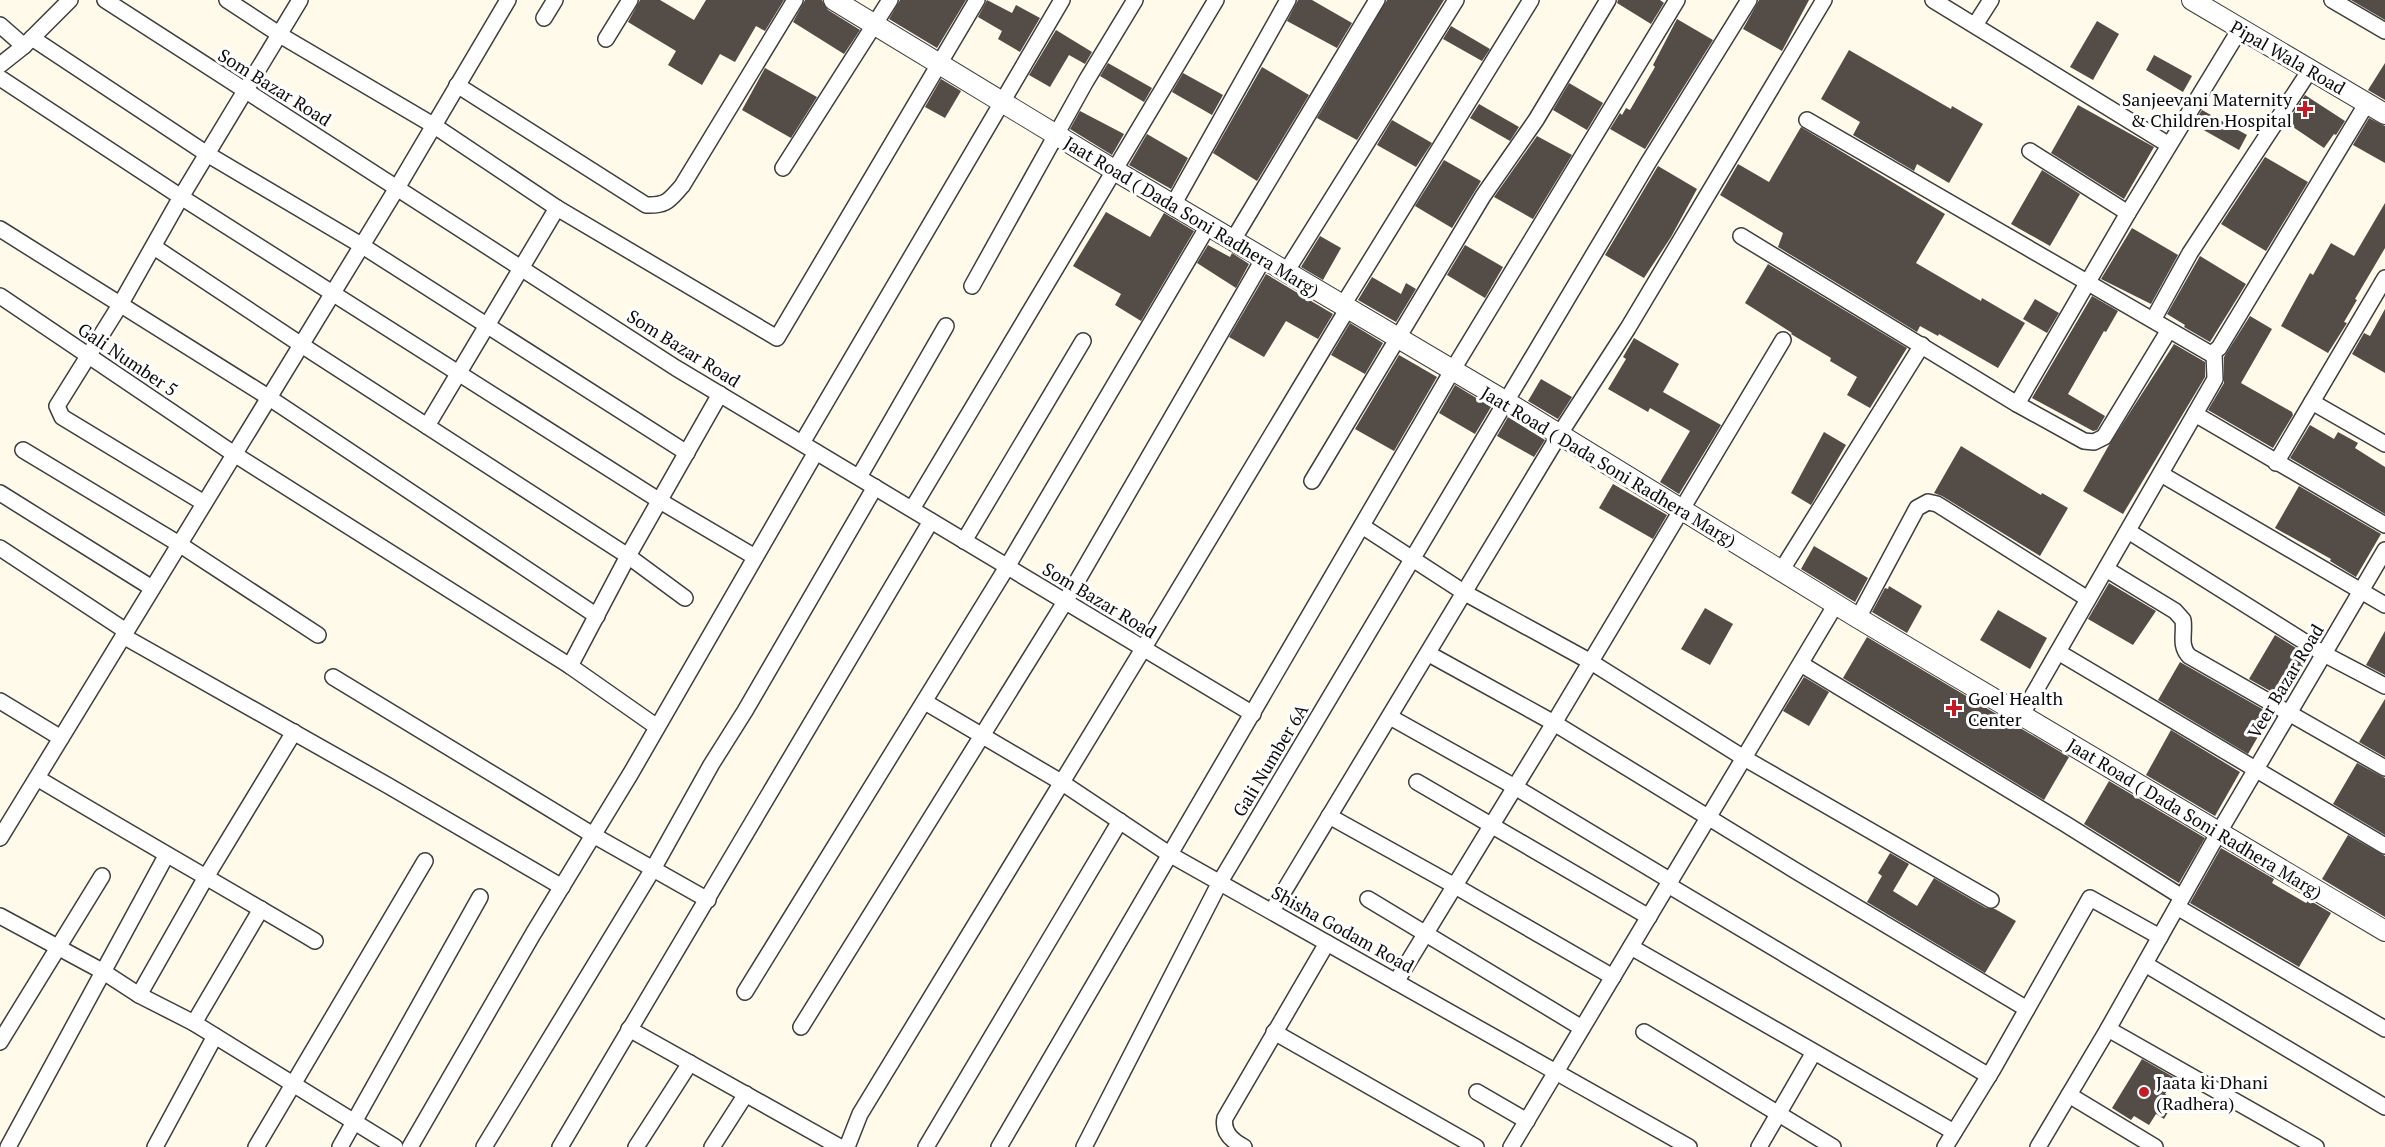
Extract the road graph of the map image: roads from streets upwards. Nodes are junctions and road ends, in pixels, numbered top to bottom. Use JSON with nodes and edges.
{"nodes":[{"id":1,"x":70,"y":0,"type":"edge"},
{"id":2,"x":105,"y":0,"type":"edge"},
{"id":3,"x":227,"y":0,"type":"edge"},
{"id":4,"x":300,"y":0,"type":"edge"},
{"id":5,"x":508,"y":0,"type":"edge"},
{"id":6,"x":555,"y":0,"type":"edge"},
{"id":7,"x":630,"y":0,"type":"edge"},
{"id":8,"x":795,"y":0,"type":"edge"},
{"id":9,"x":834,"y":0,"type":"edge"},
{"id":10,"x":890,"y":0,"type":"edge"},
{"id":11,"x":977,"y":0,"type":"edge"},
{"id":12,"x":1062,"y":0,"type":"edge"},
{"id":13,"x":1135,"y":0,"type":"edge"},
{"id":14,"x":1216,"y":0,"type":"edge"},
{"id":15,"x":1288,"y":0,"type":"edge"},
{"id":16,"x":1377,"y":0,"type":"edge"},
{"id":17,"x":1456,"y":0,"type":"edge"},
{"id":18,"x":1531,"y":0,"type":"edge"},
{"id":19,"x":1608,"y":0,"type":"edge"},
{"id":20,"x":1677,"y":0,"type":"edge"},
{"id":21,"x":1749,"y":0,"type":"edge"},
{"id":22,"x":1824,"y":0,"type":"edge"},
{"id":23,"x":1933,"y":0,"type":"edge"},
{"id":24,"x":1991,"y":0,"type":"edge"},
{"id":25,"x":2192,"y":0,"type":"edge"},
{"id":26,"x":2332,"y":0,"type":"edge"},
{"id":27,"x":544,"y":18,"type":"dead end"},
{"id":28,"x":0,"y":25,"type":"edge"},
{"id":29,"x":875,"y":25,"type":"junction"},
{"id":30,"x":1975,"y":26,"type":"junction"},
{"id":31,"x":2240,"y":29,"type":"junction"},
{"id":32,"x":2385,"y":32,"type":"edge"},
{"id":33,"x":280,"y":35,"type":"junction"},
{"id":34,"x":606,"y":39,"type":"dead end"},
{"id":35,"x":28,"y":42,"type":"junction"},
{"id":36,"x":938,"y":63,"type":"junction"},
{"id":37,"x":0,"y":65,"type":"edge"},
{"id":38,"x":2310,"y":70,"type":"junction"},
{"id":39,"x":0,"y":78,"type":"edge"},
{"id":40,"x":457,"y":86,"type":"junction"},
{"id":41,"x":244,"y":91,"type":"junction"},
{"id":42,"x":1002,"y":102,"type":"junction"},
{"id":43,"x":2367,"y":103,"type":"junction"},
{"id":44,"x":2385,"y":114,"type":"edge"},
{"id":45,"x":1807,"y":120,"type":"dead end"},
{"id":46,"x":433,"y":125,"type":"junction"},
{"id":47,"x":1057,"y":135,"type":"junction"},
{"id":48,"x":2169,"y":146,"type":"junction"},
{"id":49,"x":2030,"y":152,"type":"dead end"},
{"id":50,"x":207,"y":154,"type":"junction"},
{"id":51,"x":783,"y":168,"type":"dead end"},
{"id":52,"x":1114,"y":170,"type":"junction"},
{"id":53,"x":397,"y":188,"type":"junction"},
{"id":54,"x":181,"y":197,"type":"junction"},
{"id":55,"x":1173,"y":205,"type":"junction"},
{"id":56,"x":557,"y":208,"type":"junction"},
{"id":57,"x":2128,"y":213,"type":"junction"},
{"id":58,"x":1208,"y":226,"type":"junction"},
{"id":59,"x":0,"y":229,"type":"edge"},
{"id":60,"x":1741,"y":236,"type":"dead end"},
{"id":61,"x":1233,"y":240,"type":"junction"},
{"id":62,"x":361,"y":245,"type":"junction"},
{"id":63,"x":154,"y":247,"type":"junction"},
{"id":64,"x":1264,"y":258,"type":"junction"},
{"id":65,"x":521,"y":267,"type":"junction"},
{"id":66,"x":1286,"y":272,"type":"junction"},
{"id":67,"x":2385,"y":279,"type":"edge"},
{"id":68,"x":2088,"y":282,"type":"junction"},
{"id":69,"x":972,"y":286,"type":"dead end"},
{"id":70,"x":332,"y":292,"type":"junction"},
{"id":71,"x":0,"y":296,"type":"edge"},
{"id":72,"x":120,"y":305,"type":"junction"},
{"id":73,"x":1345,"y":307,"type":"junction"},
{"id":74,"x":2153,"y":320,"type":"junction"},
{"id":75,"x":488,"y":326,"type":"junction"},
{"id":76,"x":946,"y":326,"type":"dead end"},
{"id":77,"x":2169,"y":330,"type":"junction"},
{"id":78,"x":1399,"y":338,"type":"junction"},
{"id":79,"x":1783,"y":340,"type":"dead end"},
{"id":80,"x":1083,"y":341,"type":"dead end"},
{"id":81,"x":300,"y":344,"type":"junction"},
{"id":82,"x":1922,"y":345,"type":"junction"},
{"id":83,"x":2214,"y":353,"type":"junction"},
{"id":84,"x":88,"y":355,"type":"junction"},
{"id":85,"x":1452,"y":371,"type":"junction"},
{"id":86,"x":459,"y":373,"type":"junction"},
{"id":87,"x":720,"y":394,"type":"junction"},
{"id":88,"x":268,"y":397,"type":"junction"},
{"id":89,"x":1505,"y":401,"type":"junction"},
{"id":90,"x":2312,"y":402,"type":"junction"},
{"id":91,"x":2017,"y":404,"type":"junction"},
{"id":92,"x":2195,"y":414,"type":"junction"},
{"id":93,"x":427,"y":426,"type":"junction"},
{"id":94,"x":1559,"y":435,"type":"junction"},
{"id":95,"x":802,"y":443,"type":"junction"},
{"id":96,"x":2385,"y":444,"type":"edge"},
{"id":97,"x":23,"y":450,"type":"dead end"},
{"id":98,"x":816,"y":452,"type":"junction"},
{"id":99,"x":687,"y":453,"type":"junction"},
{"id":100,"x":234,"y":454,"type":"junction"},
{"id":101,"x":2276,"y":463,"type":"junction"},
{"id":102,"x":2161,"y":474,"type":"junction"},
{"id":103,"x":859,"y":477,"type":"junction"},
{"id":104,"x":1312,"y":481,"type":"dead end"},
{"id":105,"x":875,"y":487,"type":"junction"},
{"id":106,"x":0,"y":493,"type":"edge"},
{"id":107,"x":660,"y":501,"type":"junction"},
{"id":108,"x":204,"y":503,"type":"junction"},
{"id":109,"x":912,"y":509,"type":"junction"},
{"id":110,"x":1681,"y":510,"type":"junction"},
{"id":111,"x":931,"y":521,"type":"junction"},
{"id":112,"x":2385,"y":525,"type":"edge"},
{"id":113,"x":1362,"y":526,"type":"junction"},
{"id":114,"x":2128,"y":531,"type":"junction"},
{"id":115,"x":964,"y":541,"type":"junction"},
{"id":116,"x":179,"y":544,"type":"junction"},
{"id":117,"x":0,"y":548,"type":"edge"},
{"id":118,"x":2385,"y":550,"type":"edge"},
{"id":119,"x":628,"y":556,"type":"junction"},
{"id":120,"x":755,"y":557,"type":"junction"},
{"id":121,"x":1412,"y":559,"type":"junction"},
{"id":122,"x":1006,"y":567,"type":"junction"},
{"id":123,"x":2106,"y":569,"type":"junction"},
{"id":124,"x":1781,"y":571,"type":"junction"},
{"id":125,"x":152,"y":588,"type":"junction"},
{"id":126,"x":2362,"y":589,"type":"junction"},
{"id":127,"x":1466,"y":593,"type":"junction"},
{"id":128,"x":685,"y":598,"type":"dead end"},
{"id":129,"x":2088,"y":599,"type":"junction"},
{"id":130,"x":1065,"y":602,"type":"junction"},
{"id":131,"x":1836,"y":604,"type":"junction"},
{"id":132,"x":2385,"y":605,"type":"edge"},
{"id":133,"x":597,"y":616,"type":"junction"},
{"id":134,"x":1858,"y":618,"type":"junction"},
{"id":135,"x":124,"y":634,"type":"junction"},
{"id":136,"x":318,"y":635,"type":"dead end"},
{"id":137,"x":1143,"y":649,"type":"junction"},
{"id":138,"x":2058,"y":652,"type":"junction"},
{"id":139,"x":1429,"y":654,"type":"junction"},
{"id":140,"x":2324,"y":654,"type":"junction"},
{"id":141,"x":1591,"y":662,"type":"junction"},
{"id":142,"x":1800,"y":664,"type":"junction"},
{"id":143,"x":570,"y":666,"type":"junction"},
{"id":144,"x":333,"y":677,"type":"dead end"},
{"id":145,"x":2385,"y":686,"type":"edge"},
{"id":146,"x":0,"y":701,"type":"edge"},
{"id":147,"x":925,"y":702,"type":"junction"},
{"id":148,"x":1253,"y":714,"type":"junction"},
{"id":149,"x":2022,"y":714,"type":"junction"},
{"id":150,"x":2288,"y":714,"type":"junction"},
{"id":151,"x":1390,"y":717,"type":"junction"},
{"id":152,"x":1554,"y":723,"type":"junction"},
{"id":153,"x":657,"y":727,"type":"junction"},
{"id":154,"x":294,"y":732,"type":"junction"},
{"id":155,"x":984,"y":736,"type":"junction"},
{"id":156,"x":61,"y":738,"type":"junction"},
{"id":157,"x":1744,"y":758,"type":"junction"},
{"id":158,"x":2385,"y":768,"type":"edge"},
{"id":159,"x":2255,"y":771,"type":"junction"},
{"id":160,"x":37,"y":778,"type":"junction"},
{"id":161,"x":1061,"y":782,"type":"junction"},
{"id":162,"x":1417,"y":782,"type":"dead end"},
{"id":163,"x":1515,"y":787,"type":"junction"},
{"id":164,"x":1329,"y":816,"type":"junction"},
{"id":165,"x":1709,"y":816,"type":"junction"},
{"id":166,"x":1120,"y":821,"type":"junction"},
{"id":167,"x":1492,"y":826,"type":"junction"},
{"id":168,"x":2219,"y":832,"type":"junction"},
{"id":169,"x":593,"y":836,"type":"junction"},
{"id":170,"x":0,"y":838,"type":"edge"},
{"id":171,"x":2385,"y":846,"type":"edge"},
{"id":172,"x":1169,"y":854,"type":"junction"},
{"id":173,"x":166,"y":856,"type":"junction"},
{"id":174,"x":426,"y":861,"type":"dead end"},
{"id":175,"x":653,"y":869,"type":"junction"},
{"id":176,"x":102,"y":876,"type":"dead end"},
{"id":177,"x":206,"y":877,"type":"junction"},
{"id":178,"x":1220,"y":882,"type":"junction"},
{"id":179,"x":1669,"y":883,"type":"junction"},
{"id":180,"x":1455,"y":886,"type":"junction"},
{"id":181,"x":562,"y":887,"type":"junction"},
{"id":182,"x":480,"y":897,"type":"dead end"},
{"id":183,"x":1368,"y":899,"type":"dead end"},
{"id":184,"x":708,"y":900,"type":"junction"},
{"id":185,"x":1991,"y":900,"type":"dead end"},
{"id":186,"x":2179,"y":902,"type":"junction"},
{"id":187,"x":261,"y":909,"type":"junction"},
{"id":188,"x":1272,"y":912,"type":"junction"},
{"id":189,"x":0,"y":916,"type":"edge"},
{"id":190,"x":1649,"y":917,"type":"junction"},
{"id":191,"x":2385,"y":931,"type":"edge"},
{"id":192,"x":1426,"y":932,"type":"junction"},
{"id":193,"x":2160,"y":937,"type":"junction"},
{"id":194,"x":315,"y":941,"type":"dead end"},
{"id":195,"x":1327,"y":943,"type":"junction"},
{"id":196,"x":57,"y":947,"type":"junction"},
{"id":197,"x":1631,"y":947,"type":"junction"},
{"id":198,"x":2145,"y":964,"type":"junction"},
{"id":199,"x":102,"y":971,"type":"junction"},
{"id":200,"x":1612,"y":977,"type":"junction"},
{"id":201,"x":1396,"y":982,"type":"junction"},
{"id":202,"x":745,"y":992,"type":"dead end"},
{"id":203,"x":139,"y":995,"type":"junction"},
{"id":204,"x":2027,"y":1009,"type":"junction"},
{"id":205,"x":194,"y":1023,"type":"junction"},
{"id":206,"x":801,"y":1027,"type":"dead end"},
{"id":207,"x":1582,"y":1028,"type":"junction"},
{"id":208,"x":629,"y":1029,"type":"junction"},
{"id":209,"x":2109,"y":1029,"type":"junction"},
{"id":210,"x":2385,"y":1029,"type":"edge"},
{"id":211,"x":1274,"y":1032,"type":"junction"},
{"id":212,"x":1644,"y":1032,"type":"dead end"},
{"id":213,"x":215,"y":1036,"type":"junction"},
{"id":214,"x":0,"y":1042,"type":"edge"},
{"id":215,"x":1814,"y":1052,"type":"junction"},
{"id":216,"x":690,"y":1062,"type":"junction"},
{"id":217,"x":1556,"y":1072,"type":"junction"},
{"id":218,"x":1989,"y":1076,"type":"junction"},
{"id":219,"x":293,"y":1085,"type":"junction"},
{"id":220,"x":1477,"y":1092,"type":"dead end"},
{"id":221,"x":746,"y":1094,"type":"junction"},
{"id":222,"x":2069,"y":1095,"type":"junction"},
{"id":223,"x":2385,"y":1107,"type":"edge"},
{"id":224,"x":1779,"y":1114,"type":"junction"},
{"id":225,"x":1527,"y":1120,"type":"junction"},
{"id":226,"x":354,"y":1123,"type":"junction"},
{"id":227,"x":1954,"y":1132,"type":"junction"},
{"id":228,"x":1518,"y":1145,"type":"edge"},
{"id":229,"x":1239,"y":1146,"type":"edge"},
{"id":230,"x":8,"y":1147,"type":"edge"},
{"id":231,"x":155,"y":1147,"type":"edge"},
{"id":232,"x":256,"y":1147,"type":"edge"},
{"id":233,"x":340,"y":1147,"type":"edge"},
{"id":234,"x":395,"y":1147,"type":"edge"},
{"id":235,"x":410,"y":1147,"type":"edge"},
{"id":236,"x":484,"y":1147,"type":"edge"},
{"id":237,"x":560,"y":1147,"type":"edge"},
{"id":238,"x":636,"y":1147,"type":"edge"},
{"id":239,"x":712,"y":1147,"type":"edge"},
{"id":240,"x":840,"y":1147,"type":"edge"},
{"id":241,"x":847,"y":1147,"type":"edge"},
{"id":242,"x":926,"y":1147,"type":"edge"},
{"id":243,"x":999,"y":1147,"type":"edge"},
{"id":244,"x":1084,"y":1147,"type":"edge"},
{"id":245,"x":1476,"y":1147,"type":"edge"},
{"id":246,"x":1689,"y":1147,"type":"edge"},
{"id":247,"x":1759,"y":1147,"type":"edge"},
{"id":248,"x":1833,"y":1147,"type":"edge"},
{"id":249,"x":1945,"y":1147,"type":"edge"},
{"id":250,"x":2038,"y":1147,"type":"edge"},
{"id":251,"x":2155,"y":1147,"type":"edge"},
{"id":252,"x":2316,"y":1147,"type":"edge"}],
"edges":[{"from":1,"to":35,"type":"street"},
{"from":2,"to":41,"type":"street","name":"Som Bazar Road"},
{"from":3,"to":33,"type":"street"},
{"from":4,"to":33,"type":"street"},
{"from":5,"to":40,"type":"street"},
{"from":6,"to":27,"type":"street"},
{"from":7,"to":34,"type":"street"},
{"from":8,"to":40,"type":"street"},
{"from":9,"to":29,"type":"street","name":"Jaat Road ( Dada Soni Radhera Marg)"},
{"from":10,"to":29,"type":"street"},
{"from":11,"to":36,"type":"street"},
{"from":12,"to":42,"type":"street"},
{"from":13,"to":47,"type":"street"},
{"from":14,"to":52,"type":"street"},
{"from":15,"to":55,"type":"street"},
{"from":16,"to":61,"type":"street"},
{"from":17,"to":66,"type":"street"},
{"from":18,"to":73,"type":"street"},
{"from":19,"to":78,"type":"street"},
{"from":20,"to":85,"type":"street"},
{"from":21,"to":89,"type":"street","name":"Gali Number 6A"},
{"from":22,"to":94,"type":"street"},
{"from":23,"to":30,"type":"street"},
{"from":24,"to":30,"type":"street"},
{"from":25,"to":31,"type":"street","name":"Pipal Wala Road"},
{"from":26,"to":32,"type":"street"},
{"from":28,"to":35,"type":"street"},
{"from":29,"to":36,"type":"street","name":"Jaat Road ( Dada Soni Radhera Marg)"},
{"from":29,"to":51,"type":"street"},
{"from":30,"to":48,"type":"street"},
{"from":31,"to":38,"type":"street","name":"Pipal Wala Road"},
{"from":31,"to":48,"type":"street"},
{"from":33,"to":41,"type":"street"},
{"from":33,"to":46,"type":"street"},
{"from":35,"to":37,"type":"street"},
{"from":35,"to":50,"type":"street"},
{"from":36,"to":42,"type":"street","name":"Jaat Road ( Dada Soni Radhera Marg)"},
{"from":36,"to":56,"type":"street"},
{"from":38,"to":43,"type":"street","name":"Pipal Wala Road"},
{"from":38,"to":74,"type":"street"},
{"from":39,"to":54,"type":"street"},
{"from":40,"to":46,"type":"street"},
{"from":41,"to":50,"type":"street"},
{"from":41,"to":53,"type":"street","name":"Som Bazar Road"},
{"from":42,"to":47,"type":"street","name":"Jaat Road ( Dada Soni Radhera Marg)"},
{"from":42,"to":95,"type":"street"},
{"from":43,"to":44,"type":"street","name":"Pipal Wala Road"},
{"from":43,"to":83,"type":"street"},
{"from":45,"to":68,"type":"street"},
{"from":46,"to":53,"type":"street"},
{"from":46,"to":56,"type":"street"},
{"from":47,"to":52,"type":"street","name":"Jaat Road ( Dada Soni Radhera Marg)"},
{"from":47,"to":69,"type":"street"},
{"from":48,"to":57,"type":"street"},
{"from":49,"to":57,"type":"street"},
{"from":50,"to":54,"type":"street"},
{"from":50,"to":62,"type":"street"},
{"from":52,"to":55,"type":"street","name":"Jaat Road ( Dada Soni Radhera Marg)"},
{"from":52,"to":109,"type":"street"},
{"from":53,"to":62,"type":"street"},
{"from":53,"to":65,"type":"street","name":"Som Bazar Road"},
{"from":54,"to":63,"type":"street"},
{"from":54,"to":70,"type":"street"},
{"from":55,"to":58,"type":"street","name":"Jaat Road ( Dada Soni Radhera Marg)"},
{"from":56,"to":65,"type":"street"},
{"from":57,"to":68,"type":"street"},
{"from":58,"to":61,"type":"street","name":"Jaat Road ( Dada Soni Radhera Marg)"},
{"from":58,"to":122,"type":"street"},
{"from":59,"to":72,"type":"street"},
{"from":60,"to":82,"type":"street"},
{"from":61,"to":64,"type":"street","name":"Jaat Road ( Dada Soni Radhera Marg)"},
{"from":62,"to":70,"type":"street"},
{"from":62,"to":75,"type":"street"},
{"from":63,"to":72,"type":"street"},
{"from":63,"to":81,"type":"street"},
{"from":64,"to":66,"type":"street","name":"Jaat Road ( Dada Soni Radhera Marg)"},
{"from":64,"to":130,"type":"street"},
{"from":65,"to":75,"type":"street"},
{"from":65,"to":87,"type":"street","name":"Som Bazar Road"},
{"from":66,"to":73,"type":"street","name":"Jaat Road ( Dada Soni Radhera Marg)"},
{"from":67,"to":90,"type":"street"},
{"from":68,"to":74,"type":"street"},
{"from":68,"to":91,"type":"street"},
{"from":70,"to":81,"type":"street"},
{"from":70,"to":86,"type":"street"},
{"from":71,"to":84,"type":"street","name":"Gali Number 5"},
{"from":72,"to":84,"type":"street"},
{"from":72,"to":88,"type":"street"},
{"from":73,"to":78,"type":"street","name":"Jaat Road ( Dada Soni Radhera Marg)"},
{"from":73,"to":137,"type":"street"},
{"from":74,"to":77,"type":"street"},
{"from":75,"to":86,"type":"street"},
{"from":75,"to":99,"type":"street"},
{"from":76,"to":103,"type":"street"},
{"from":77,"to":83,"type":"street"},
{"from":77,"to":91,"type":"street"},
{"from":78,"to":85,"type":"street","name":"Jaat Road ( Dada Soni Radhera Marg)"},
{"from":78,"to":104,"type":"street"},
{"from":79,"to":110,"type":"street"},
{"from":80,"to":115,"type":"street"},
{"from":81,"to":88,"type":"street"},
{"from":81,"to":93,"type":"street"},
{"from":82,"to":91,"type":"street"},
{"from":82,"to":124,"type":"street"},
{"from":83,"to":92,"type":"street"},
{"from":84,"to":100,"type":"street","name":"Gali Number 5"},
{"from":84,"to":108,"type":"street"},
{"from":85,"to":89,"type":"street","name":"Jaat Road ( Dada Soni Radhera Marg)"},
{"from":85,"to":113,"type":"street"},
{"from":86,"to":93,"type":"street"},
{"from":86,"to":107,"type":"street"},
{"from":87,"to":95,"type":"street","name":"Som Bazar Road"},
{"from":87,"to":99,"type":"street"},
{"from":88,"to":100,"type":"street"},
{"from":88,"to":133,"type":"street"},
{"from":89,"to":94,"type":"street","name":"Jaat Road ( Dada Soni Radhera Marg)"},
{"from":89,"to":121,"type":"street","name":"Gali Number 6A"},
{"from":90,"to":96,"type":"street"},
{"from":90,"to":101,"type":"street"},
{"from":92,"to":101,"type":"street"},
{"from":92,"to":102,"type":"street"},
{"from":93,"to":119,"type":"street"},
{"from":94,"to":110,"type":"street","name":"Jaat Road ( Dada Soni Radhera Marg)"},
{"from":94,"to":127,"type":"street"},
{"from":95,"to":98,"type":"street","name":"Som Bazar Road"},
{"from":97,"to":116,"type":"street"},
{"from":98,"to":103,"type":"street","name":"Som Bazar Road"},
{"from":98,"to":120,"type":"street"},
{"from":99,"to":107,"type":"street"},
{"from":100,"to":108,"type":"street"},
{"from":100,"to":143,"type":"street","name":"Gali Number 5"},
{"from":101,"to":112,"type":"street"},
{"from":102,"to":114,"type":"street"},
{"from":102,"to":126,"type":"street"},
{"from":103,"to":105,"type":"street","name":"Som Bazar Road"},
{"from":105,"to":109,"type":"street","name":"Som Bazar Road"},
{"from":105,"to":175,"type":"street"},
{"from":106,"to":125,"type":"street"},
{"from":107,"to":119,"type":"street"},
{"from":107,"to":120,"type":"street"},
{"from":108,"to":116,"type":"street"},
{"from":109,"to":111,"type":"street","name":"Som Bazar Road"},
{"from":110,"to":124,"type":"street","name":"Jaat Road ( Dada Soni Radhera Marg)"},
{"from":110,"to":141,"type":"street"},
{"from":111,"to":115,"type":"street","name":"Som Bazar Road"},
{"from":111,"to":184,"type":"street"},
{"from":113,"to":121,"type":"street"},
{"from":113,"to":148,"type":"street"},
{"from":114,"to":123,"type":"street"},
{"from":114,"to":140,"type":"street"},
{"from":115,"to":122,"type":"street","name":"Som Bazar Road"},
{"from":116,"to":125,"type":"street"},
{"from":116,"to":136,"type":"street"},
{"from":117,"to":135,"type":"street"},
{"from":118,"to":126,"type":"street","name":"Veer Bazar Road"},
{"from":119,"to":128,"type":"street"},
{"from":119,"to":133,"type":"street"},
{"from":120,"to":153,"type":"street"},
{"from":121,"to":127,"type":"street"},
{"from":121,"to":178,"type":"street","name":"Gali Number 6A"},
{"from":122,"to":130,"type":"street","name":"Som Bazar Road"},
{"from":122,"to":147,"type":"street"},
{"from":123,"to":129,"type":"street"},
{"from":123,"to":150,"type":"street"},
{"from":124,"to":131,"type":"street","name":"Jaat Road ( Dada Soni Radhera Marg)"},
{"from":125,"to":135,"type":"street"},
{"from":126,"to":132,"type":"street"},
{"from":126,"to":140,"type":"street","name":"Veer Bazar Road"},
{"from":127,"to":139,"type":"street"},
{"from":127,"to":141,"type":"street"},
{"from":129,"to":134,"type":"street"},
{"from":129,"to":138,"type":"street"},
{"from":130,"to":137,"type":"street","name":"Som Bazar Road"},
{"from":130,"to":155,"type":"street"},
{"from":131,"to":134,"type":"street","name":"Jaat Road ( Dada Soni Radhera Marg)"},
{"from":131,"to":142,"type":"street"},
{"from":133,"to":143,"type":"street"},
{"from":134,"to":149,"type":"street","name":"Jaat Road ( Dada Soni Radhera Marg)"},
{"from":135,"to":154,"type":"street"},
{"from":135,"to":156,"type":"street"},
{"from":137,"to":148,"type":"street","name":"Som Bazar Road"},
{"from":137,"to":161,"type":"street"},
{"from":138,"to":149,"type":"street"},
{"from":138,"to":159,"type":"street"},
{"from":139,"to":151,"type":"street"},
{"from":139,"to":152,"type":"street"},
{"from":140,"to":145,"type":"street"},
{"from":140,"to":150,"type":"street","name":"Veer Bazar Road"},
{"from":141,"to":152,"type":"street"},
{"from":141,"to":157,"type":"street"},
{"from":142,"to":157,"type":"street"},
{"from":142,"to":186,"type":"street"},
{"from":143,"to":153,"type":"street","name":"Gali Number 5"},
{"from":144,"to":169,"type":"street"},
{"from":146,"to":156,"type":"street"},
{"from":147,"to":155,"type":"street","name":"Shisha Godam Road"},
{"from":147,"to":202,"type":"street"},
{"from":148,"to":172,"type":"street"},
{"from":149,"to":168,"type":"street","name":"Jaat Road ( Dada Soni Radhera Marg)"},
{"from":150,"to":158,"type":"street"},
{"from":150,"to":159,"type":"street","name":"Veer Bazar Road"},
{"from":151,"to":163,"type":"street"},
{"from":151,"to":164,"type":"street"},
{"from":152,"to":163,"type":"street"},
{"from":152,"to":165,"type":"street"},
{"from":153,"to":169,"type":"street"},
{"from":154,"to":177,"type":"street"},
{"from":154,"to":181,"type":"street"},
{"from":155,"to":161,"type":"street","name":"Shisha Godam Road"},
{"from":155,"to":206,"type":"street"},
{"from":156,"to":160,"type":"street"},
{"from":157,"to":165,"type":"street"},
{"from":157,"to":185,"type":"street"},
{"from":159,"to":168,"type":"street","name":"Veer Bazar Road"},
{"from":159,"to":171,"type":"street"},
{"from":160,"to":170,"type":"street"},
{"from":160,"to":173,"type":"street"},
{"from":161,"to":166,"type":"street","name":"Shisha Godam Road"},
{"from":161,"to":241,"type":"street"},
{"from":162,"to":167,"type":"street"},
{"from":163,"to":167,"type":"street"},
{"from":163,"to":179,"type":"street"},
{"from":164,"to":180,"type":"street"},
{"from":164,"to":188,"type":"street"},
{"from":165,"to":179,"type":"street"},
{"from":165,"to":204,"type":"street"},
{"from":166,"to":172,"type":"street","name":"Shisha Godam Road"},
{"from":166,"to":242,"type":"street"},
{"from":167,"to":180,"type":"street"},
{"from":167,"to":190,"type":"street"},
{"from":168,"to":186,"type":"street","name":"Veer Bazar Road"},
{"from":168,"to":191,"type":"street","name":"Jaat Road ( Dada Soni Radhera Marg)"},
{"from":169,"to":175,"type":"street"},
{"from":169,"to":181,"type":"street"},
{"from":172,"to":178,"type":"street","name":"Shisha Godam Road"},
{"from":172,"to":243,"type":"street"},
{"from":173,"to":177,"type":"street"},
{"from":173,"to":199,"type":"street"},
{"from":174,"to":219,"type":"street"},
{"from":175,"to":184,"type":"street"},
{"from":175,"to":236,"type":"street"},
{"from":176,"to":196,"type":"street"},
{"from":177,"to":187,"type":"street"},
{"from":177,"to":203,"type":"street"},
{"from":178,"to":188,"type":"street","name":"Shisha Godam Road"},
{"from":178,"to":244,"type":"street","name":"Gali Number 6A"},
{"from":179,"to":190,"type":"street"},
{"from":179,"to":218,"type":"street"},
{"from":180,"to":192,"type":"street"},
{"from":180,"to":200,"type":"street"},
{"from":181,"to":235,"type":"street"},
{"from":182,"to":226,"type":"street"},
{"from":183,"to":192,"type":"street"},
{"from":184,"to":208,"type":"street"},
{"from":186,"to":193,"type":"street","name":"Veer Bazar Road"},
{"from":186,"to":210,"type":"street"},
{"from":187,"to":194,"type":"street"},
{"from":187,"to":205,"type":"street"},
{"from":188,"to":195,"type":"street","name":"Shisha Godam Road"},
{"from":189,"to":196,"type":"street"},
{"from":190,"to":197,"type":"street"},
{"from":192,"to":201,"type":"street"},
{"from":192,"to":207,"type":"street"},
{"from":193,"to":198,"type":"street","name":"Veer Bazar Road"},
{"from":193,"to":204,"type":"street"},
{"from":195,"to":201,"type":"street","name":"Shisha Godam Road"},
{"from":195,"to":211,"type":"street"},
{"from":196,"to":199,"type":"street"},
{"from":196,"to":214,"type":"street"},
{"from":197,"to":200,"type":"street"},
{"from":197,"to":215,"type":"street"},
{"from":198,"to":209,"type":"street","name":"Veer Bazar Road"},
{"from":198,"to":223,"type":"street"},
{"from":199,"to":203,"type":"street"},
{"from":199,"to":230,"type":"street"},
{"from":200,"to":207,"type":"street"},
{"from":201,"to":217,"type":"street","name":"Shisha Godam Road"},
{"from":203,"to":205,"type":"street"},
{"from":204,"to":218,"type":"street"},
{"from":205,"to":213,"type":"street"},
{"from":207,"to":217,"type":"street"},
{"from":208,"to":216,"type":"street"},
{"from":208,"to":237,"type":"street"},
{"from":209,"to":222,"type":"street","name":"Veer Bazar Road"},
{"from":209,"to":252,"type":"street"},
{"from":211,"to":229,"type":"street"},
{"from":211,"to":245,"type":"street"},
{"from":212,"to":224,"type":"street"},
{"from":213,"to":219,"type":"street"},
{"from":213,"to":231,"type":"street"},
{"from":215,"to":224,"type":"street"},
{"from":215,"to":227,"type":"street"},
{"from":216,"to":221,"type":"street"},
{"from":216,"to":238,"type":"street"},
{"from":217,"to":225,"type":"street"},
{"from":217,"to":246,"type":"street","name":"Shisha Godam Road"},
{"from":218,"to":227,"type":"street"},
{"from":219,"to":226,"type":"street"},
{"from":219,"to":232,"type":"street"},
{"from":220,"to":225,"type":"street"},
{"from":221,"to":239,"type":"street"},
{"from":221,"to":240,"type":"street"},
{"from":222,"to":250,"type":"street","name":"Veer Bazar Road"},
{"from":222,"to":251,"type":"street"},
{"from":224,"to":247,"type":"street"},
{"from":224,"to":248,"type":"street"},
{"from":225,"to":228,"type":"street"},
{"from":226,"to":233,"type":"street"},
{"from":226,"to":234,"type":"street"},
{"from":227,"to":249,"type":"street"}]}
